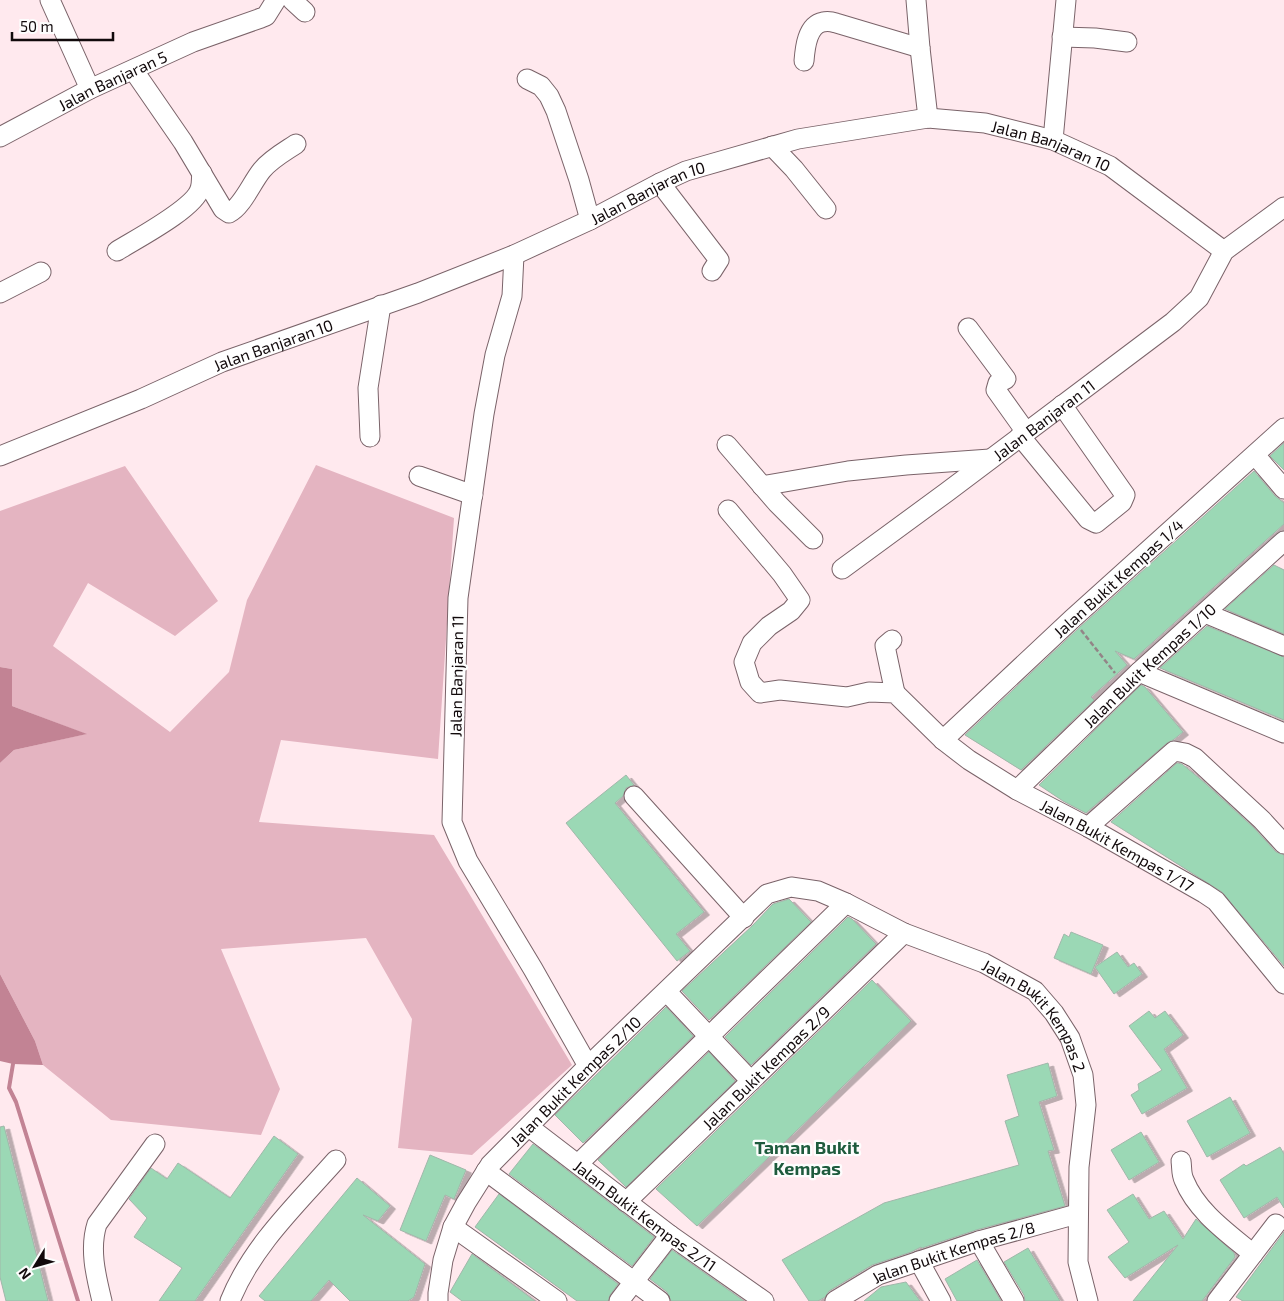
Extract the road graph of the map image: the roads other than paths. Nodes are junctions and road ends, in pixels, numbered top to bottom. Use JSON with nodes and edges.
{"nodes":[{"id":1,"x":50,"y":0,"type":"edge"},
{"id":2,"x":276,"y":0,"type":"edge"},
{"id":3,"x":916,"y":0,"type":"edge"},
{"id":4,"x":1066,"y":0,"type":"edge"},
{"id":5,"x":1062,"y":38,"type":"junction"},
{"id":6,"x":1127,"y":42,"type":"dead end"},
{"id":7,"x":920,"y":48,"type":"junction"},
{"id":8,"x":804,"y":61,"type":"dead end"},
{"id":9,"x":134,"y":71,"type":"junction"},
{"id":10,"x":527,"y":79,"type":"dead end"},
{"id":11,"x":90,"y":89,"type":"junction"},
{"id":12,"x":928,"y":118,"type":"junction"},
{"id":13,"x":0,"y":136,"type":"edge"},
{"id":14,"x":1053,"y":140,"type":"junction"},
{"id":15,"x":296,"y":144,"type":"dead end"},
{"id":16,"x":772,"y":146,"type":"junction"},
{"id":17,"x":202,"y":173,"type":"junction"},
{"id":18,"x":660,"y":183,"type":"junction"},
{"id":19,"x":1284,"y":207,"type":"edge"},
{"id":20,"x":826,"y":209,"type":"dead end"},
{"id":21,"x":590,"y":220,"type":"junction"},
{"id":22,"x":1224,"y":251,"type":"junction"},
{"id":23,"x":117,"y":252,"type":"dead end"},
{"id":24,"x":514,"y":255,"type":"junction"},
{"id":25,"x":712,"y":271,"type":"dead end"},
{"id":26,"x":41,"y":272,"type":"dead end"},
{"id":27,"x":0,"y":293,"type":"edge"},
{"id":28,"x":381,"y":305,"type":"junction"},
{"id":29,"x":968,"y":328,"type":"dead end"},
{"id":30,"x":1062,"y":405,"type":"junction"},
{"id":31,"x":1284,"y":428,"type":"edge"},
{"id":32,"x":1023,"y":434,"type":"junction"},
{"id":33,"x":370,"y":437,"type":"dead end"},
{"id":34,"x":727,"y":446,"type":"dead end"},
{"id":35,"x":1254,"y":455,"type":"junction"},
{"id":36,"x":0,"y":456,"type":"edge"},
{"id":37,"x":990,"y":459,"type":"junction"},
{"id":38,"x":419,"y":476,"type":"dead end"},
{"id":39,"x":762,"y":486,"type":"junction"},
{"id":40,"x":1284,"y":489,"type":"edge"},
{"id":41,"x":473,"y":495,"type":"junction"},
{"id":42,"x":728,"y":510,"type":"dead end"},
{"id":43,"x":813,"y":539,"type":"dead end"},
{"id":44,"x":1284,"y":541,"type":"edge"},
{"id":45,"x":1277,"y":557,"type":"edge"},
{"id":46,"x":842,"y":570,"type":"dead end"},
{"id":47,"x":1205,"y":613,"type":"junction"},
{"id":48,"x":892,"y":640,"type":"dead end"},
{"id":49,"x":1284,"y":646,"type":"edge"},
{"id":50,"x":1139,"y":672,"type":"junction"},
{"id":51,"x":896,"y":692,"type":"junction"},
{"id":52,"x":1284,"y":733,"type":"edge"},
{"id":53,"x":949,"y":734,"type":"junction"},
{"id":54,"x":1017,"y":790,"type":"junction"},
{"id":55,"x":634,"y":796,"type":"dead end"},
{"id":56,"x":1088,"y":827,"type":"junction"},
{"id":57,"x":1284,"y":844,"type":"edge"},
{"id":58,"x":767,"y":894,"type":"joint"},
{"id":59,"x":846,"y":903,"type":"junction"},
{"id":60,"x":744,"y":918,"type":"junction"},
{"id":61,"x":904,"y":933,"type":"junction"},
{"id":62,"x":1284,"y":984,"type":"edge"},
{"id":63,"x":667,"y":992,"type":"junction"},
{"id":64,"x":708,"y":1036,"type":"junction"},
{"id":65,"x":588,"y":1066,"type":"junction"},
{"id":66,"x":751,"y":1081,"type":"junction"},
{"id":67,"x":529,"y":1127,"type":"junction"},
{"id":68,"x":155,"y":1144,"type":"dead end"},
{"id":69,"x":336,"y":1160,"type":"dead end"},
{"id":70,"x":1181,"y":1160,"type":"dead end"},
{"id":71,"x":578,"y":1164,"type":"junction"},
{"id":72,"x":486,"y":1171,"type":"junction"},
{"id":73,"x":626,"y":1202,"type":"junction"},
{"id":74,"x":1078,"y":1214,"type":"junction"},
{"id":75,"x":1276,"y":1224,"type":"dead end"},
{"id":76,"x":453,"y":1227,"type":"junction"},
{"id":77,"x":670,"y":1236,"type":"junction"},
{"id":78,"x":979,"y":1241,"type":"junction"},
{"id":79,"x":1252,"y":1254,"type":"junction"},
{"id":80,"x":919,"y":1262,"type":"junction"},
{"id":81,"x":634,"y":1282,"type":"junction"},
{"id":82,"x":442,"y":1298,"type":"edge"},
{"id":83,"x":1224,"y":1299,"type":"edge"},
{"id":84,"x":102,"y":1301,"type":"edge"},
{"id":85,"x":230,"y":1301,"type":"edge"},
{"id":86,"x":557,"y":1301,"type":"edge"},
{"id":87,"x":619,"y":1301,"type":"edge"},
{"id":88,"x":660,"y":1301,"type":"edge"},
{"id":89,"x":764,"y":1301,"type":"edge"},
{"id":90,"x":835,"y":1301,"type":"edge"},
{"id":91,"x":940,"y":1301,"type":"edge"},
{"id":92,"x":1014,"y":1301,"type":"edge"},
{"id":93,"x":1088,"y":1301,"type":"edge"}],
"edges":[{"from":1,"to":11,"type":"street"},
{"from":2,"to":9,"type":"street","name":"Jalan Banjaran 5"},
{"from":3,"to":7,"type":"street"},
{"from":4,"to":5,"type":"street"},
{"from":5,"to":6,"type":"street"},
{"from":5,"to":14,"type":"street"},
{"from":7,"to":8,"type":"street"},
{"from":7,"to":12,"type":"street"},
{"from":9,"to":11,"type":"street","name":"Jalan Banjaran 5"},
{"from":9,"to":17,"type":"street"},
{"from":10,"to":21,"type":"street"},
{"from":11,"to":13,"type":"street","name":"Jalan Banjaran 5"},
{"from":12,"to":14,"type":"street","name":"Jalan Banjaran 10"},
{"from":12,"to":16,"type":"street","name":"Jalan Banjaran 10"},
{"from":14,"to":22,"type":"street","name":"Jalan Banjaran 10"},
{"from":15,"to":17,"type":"street"},
{"from":16,"to":18,"type":"street","name":"Jalan Banjaran 10"},
{"from":16,"to":20,"type":"street"},
{"from":17,"to":23,"type":"street"},
{"from":18,"to":21,"type":"street","name":"Jalan Banjaran 10"},
{"from":18,"to":25,"type":"street"},
{"from":19,"to":22,"type":"street"},
{"from":21,"to":24,"type":"street","name":"Jalan Banjaran 10"},
{"from":22,"to":30,"type":"street","name":"Jalan Banjaran 11"},
{"from":24,"to":28,"type":"street","name":"Jalan Banjaran 10"},
{"from":24,"to":41,"type":"street","name":"Jalan Banjaran 11"},
{"from":26,"to":27,"type":"street"},
{"from":28,"to":33,"type":"street"},
{"from":28,"to":36,"type":"street","name":"Jalan Banjaran 10"},
{"from":29,"to":32,"type":"street"},
{"from":30,"to":32,"type":"street","name":"Jalan Banjaran 11"},
{"from":30,"to":32,"type":"street"},
{"from":31,"to":35,"type":"street","name":"Jalan Bukit Kempas 1/4"},
{"from":32,"to":37,"type":"street","name":"Jalan Banjaran 11"},
{"from":34,"to":39,"type":"street"},
{"from":35,"to":40,"type":"street"},
{"from":35,"to":53,"type":"street","name":"Jalan Bukit Kempas 1/4"},
{"from":37,"to":39,"type":"street"},
{"from":37,"to":46,"type":"street","name":"Jalan Banjaran 11"},
{"from":38,"to":41,"type":"street"},
{"from":39,"to":43,"type":"street"},
{"from":41,"to":65,"type":"street","name":"Jalan Banjaran 11"},
{"from":42,"to":51,"type":"street"},
{"from":44,"to":45,"type":"street","name":"Jalan Bukit Kempas 1/10"},
{"from":45,"to":47,"type":"street","name":"Jalan Bukit Kempas 1/10"},
{"from":47,"to":49,"type":"street"},
{"from":47,"to":50,"type":"street","name":"Jalan Bukit Kempas 1/10"},
{"from":48,"to":51,"type":"street"},
{"from":50,"to":52,"type":"street"},
{"from":50,"to":54,"type":"street","name":"Jalan Bukit Kempas 1/10"},
{"from":51,"to":53,"type":"street","name":"Jalan Bukit Kempas 1/17"},
{"from":53,"to":54,"type":"street","name":"Jalan Bukit Kempas 1/17"},
{"from":54,"to":56,"type":"street","name":"Jalan Bukit Kempas 1/17"},
{"from":55,"to":60,"type":"street"},
{"from":56,"to":57,"type":"street"},
{"from":56,"to":62,"type":"street","name":"Jalan Bukit Kempas 1/17"},
{"from":58,"to":59,"type":"street","name":"Jalan Bukit Kempas 2"},
{"from":58,"to":60,"type":"street","name":"Jalan Bukit Kempas 2/10"},
{"from":59,"to":61,"type":"street","name":"Jalan Bukit Kempas 2"},
{"from":59,"to":64,"type":"street"},
{"from":60,"to":63,"type":"street","name":"Jalan Bukit Kempas 2/10"},
{"from":61,"to":66,"type":"street","name":"Jalan Bukit Kempas 2/9"},
{"from":61,"to":74,"type":"street","name":"Jalan Bukit Kempas 2"},
{"from":63,"to":64,"type":"street"},
{"from":63,"to":65,"type":"street","name":"Jalan Bukit Kempas 2/10"},
{"from":64,"to":66,"type":"street"},
{"from":64,"to":71,"type":"street"},
{"from":65,"to":67,"type":"street","name":"Jalan Bukit Kempas 2/10"},
{"from":66,"to":73,"type":"street","name":"Jalan Bukit Kempas 2/9"},
{"from":67,"to":71,"type":"street","name":"Jalan Bukit Kempas 2/11"},
{"from":67,"to":72,"type":"street","name":"Jalan Bukit Kempas 2/10"},
{"from":68,"to":84,"type":"street"},
{"from":69,"to":85,"type":"street"},
{"from":70,"to":79,"type":"street"},
{"from":71,"to":73,"type":"street","name":"Jalan Bukit Kempas 2/11"},
{"from":72,"to":76,"type":"street","name":"Jalan Bukit Kempas 2/10"},
{"from":72,"to":81,"type":"street"},
{"from":73,"to":77,"type":"street","name":"Jalan Bukit Kempas 2/11"},
{"from":74,"to":78,"type":"street","name":"Jalan Bukit Kempas 2/8"},
{"from":74,"to":93,"type":"street","name":"Jalan Bukit Kempas 2"},
{"from":75,"to":79,"type":"street"},
{"from":76,"to":82,"type":"street","name":"Jalan Bukit Kempas 2/10"},
{"from":76,"to":86,"type":"street"},
{"from":77,"to":81,"type":"street"},
{"from":77,"to":89,"type":"street","name":"Jalan Bukit Kempas 2/11"},
{"from":78,"to":80,"type":"street","name":"Jalan Bukit Kempas 2/8"},
{"from":78,"to":92,"type":"street"},
{"from":79,"to":83,"type":"street"},
{"from":80,"to":90,"type":"street","name":"Jalan Bukit Kempas 2/8"},
{"from":80,"to":91,"type":"street"},
{"from":81,"to":87,"type":"street"},
{"from":81,"to":88,"type":"street"}]}
